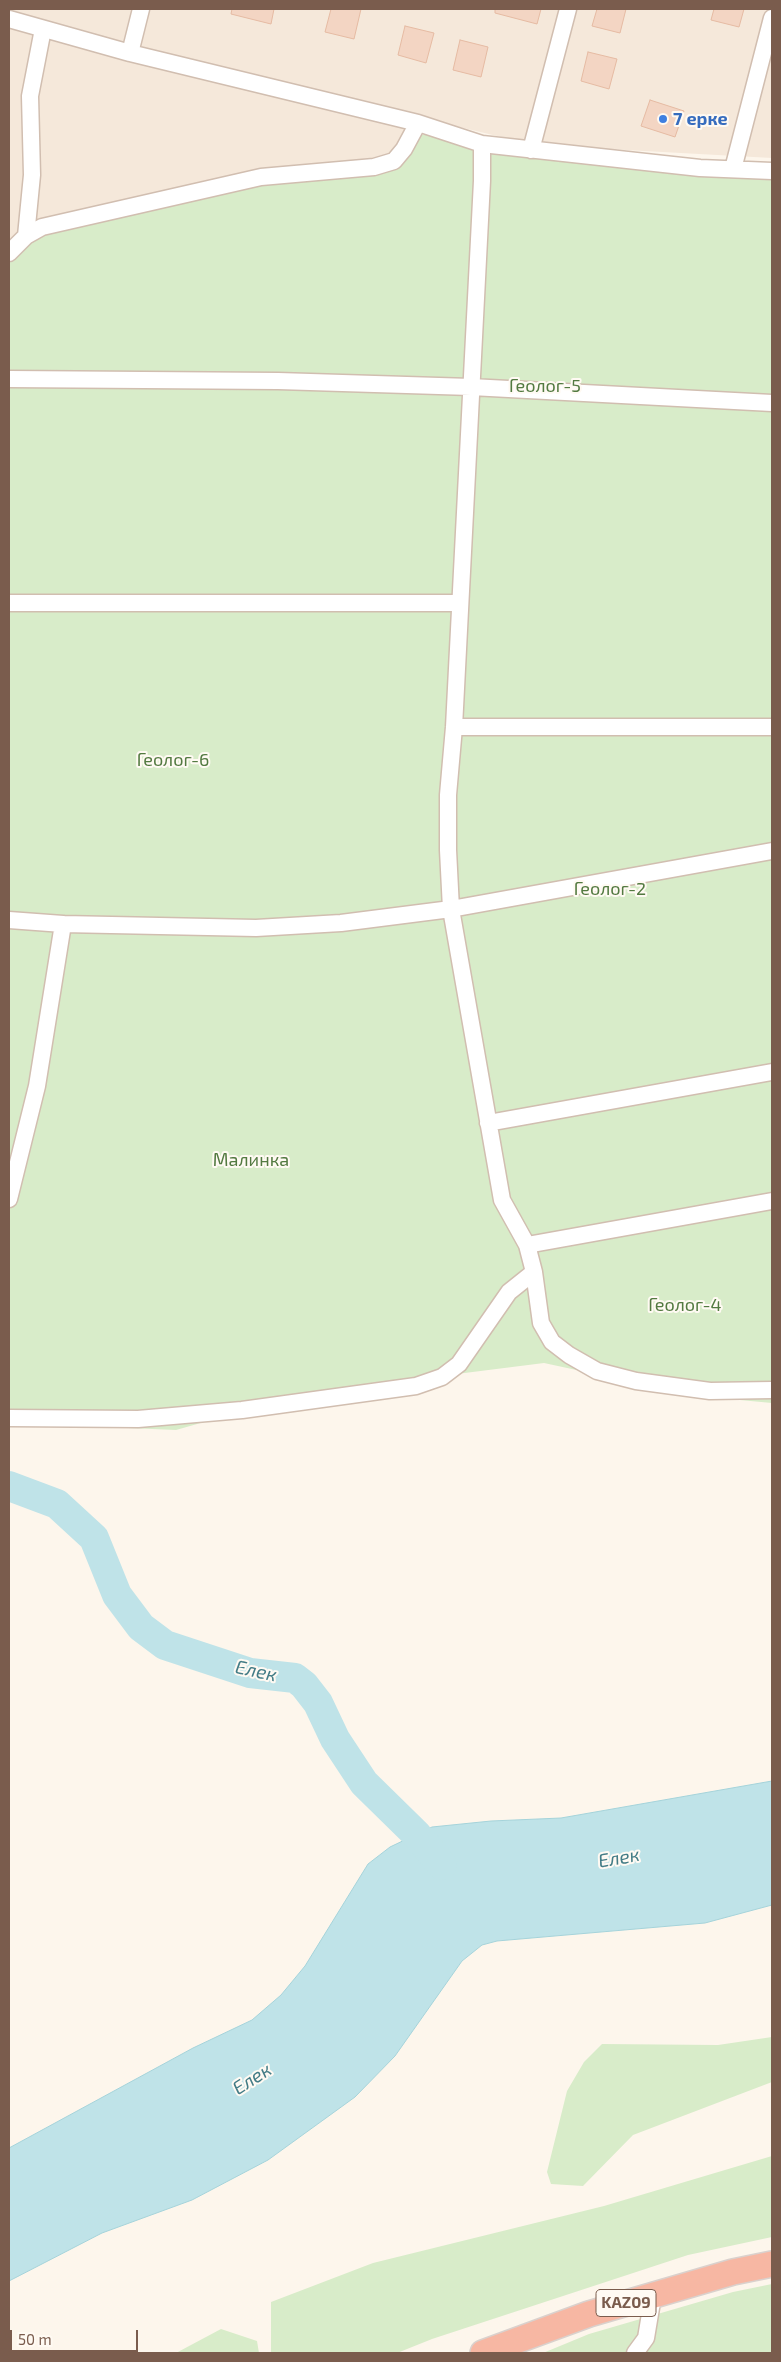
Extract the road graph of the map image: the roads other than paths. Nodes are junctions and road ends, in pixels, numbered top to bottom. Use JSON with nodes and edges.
{"nodes":[{"id":1,"x":141,"y":9,"type":"edge"},
{"id":2,"x":568,"y":9,"type":"edge"},
{"id":3,"x":772,"y":18,"type":"edge"},
{"id":4,"x":9,"y":20,"type":"edge"},
{"id":5,"x":43,"y":29,"type":"junction"},
{"id":6,"x":130,"y":53,"type":"junction"},
{"id":7,"x":418,"y":123,"type":"junction"},
{"id":8,"x":482,"y":144,"type":"junction"},
{"id":9,"x":531,"y":150,"type":"junction"},
{"id":10,"x":733,"y":169,"type":"junction"},
{"id":11,"x":772,"y":171,"type":"edge"},
{"id":12,"x":26,"y":236,"type":"junction"},
{"id":13,"x":9,"y":253,"type":"edge"},
{"id":14,"x":9,"y":379,"type":"edge"},
{"id":15,"x":471,"y":386,"type":"junction"},
{"id":16,"x":772,"y":403,"type":"edge"},
{"id":17,"x":9,"y":602,"type":"edge"},
{"id":18,"x":460,"y":603,"type":"junction"},
{"id":19,"x":454,"y":727,"type":"junction"},
{"id":20,"x":772,"y":727,"type":"edge"},
{"id":21,"x":772,"y":851,"type":"edge"},
{"id":22,"x":451,"y":909,"type":"junction"},
{"id":23,"x":9,"y":920,"type":"edge"},
{"id":24,"x":63,"y":924,"type":"junction"},
{"id":25,"x":772,"y":1072,"type":"edge"},
{"id":26,"x":488,"y":1123,"type":"junction"},
{"id":27,"x":9,"y":1199,"type":"edge"},
{"id":28,"x":772,"y":1201,"type":"edge"},
{"id":29,"x":527,"y":1245,"type":"junction"},
{"id":30,"x":534,"y":1272,"type":"junction"},
{"id":31,"x":772,"y":1390,"type":"edge"},
{"id":32,"x":9,"y":1418,"type":"edge"},
{"id":33,"x":772,"y":2264,"type":"edge"},
{"id":34,"x":653,"y":2296,"type":"junction"},
{"id":35,"x":483,"y":2353,"type":"edge"},
{"id":36,"x":635,"y":2353,"type":"edge"}],
"edges":[{"from":1,"to":6,"type":"street"},
{"from":2,"to":9,"type":"street"},
{"from":3,"to":10,"type":"street"},
{"from":4,"to":5,"type":"street"},
{"from":5,"to":6,"type":"street"},
{"from":5,"to":12,"type":"street"},
{"from":6,"to":7,"type":"street"},
{"from":7,"to":8,"type":"street"},
{"from":7,"to":12,"type":"street"},
{"from":8,"to":9,"type":"street"},
{"from":8,"to":15,"type":"street"},
{"from":9,"to":10,"type":"street"},
{"from":10,"to":11,"type":"street"},
{"from":12,"to":13,"type":"street"},
{"from":14,"to":15,"type":"street"},
{"from":15,"to":16,"type":"street"},
{"from":15,"to":18,"type":"street"},
{"from":17,"to":18,"type":"street"},
{"from":18,"to":19,"type":"street"},
{"from":19,"to":20,"type":"street"},
{"from":19,"to":22,"type":"street"},
{"from":21,"to":22,"type":"street"},
{"from":22,"to":24,"type":"street"},
{"from":22,"to":26,"type":"street"},
{"from":23,"to":24,"type":"street"},
{"from":24,"to":27,"type":"street"},
{"from":25,"to":26,"type":"street"},
{"from":26,"to":29,"type":"street"},
{"from":28,"to":29,"type":"street"},
{"from":29,"to":30,"type":"street"},
{"from":30,"to":31,"type":"street"},
{"from":30,"to":32,"type":"street"},
{"from":33,"to":34,"type":"highway","number":"KAZ09"},
{"from":34,"to":35,"type":"highway","number":"KAZ09"},
{"from":34,"to":36,"type":"street"}]}
